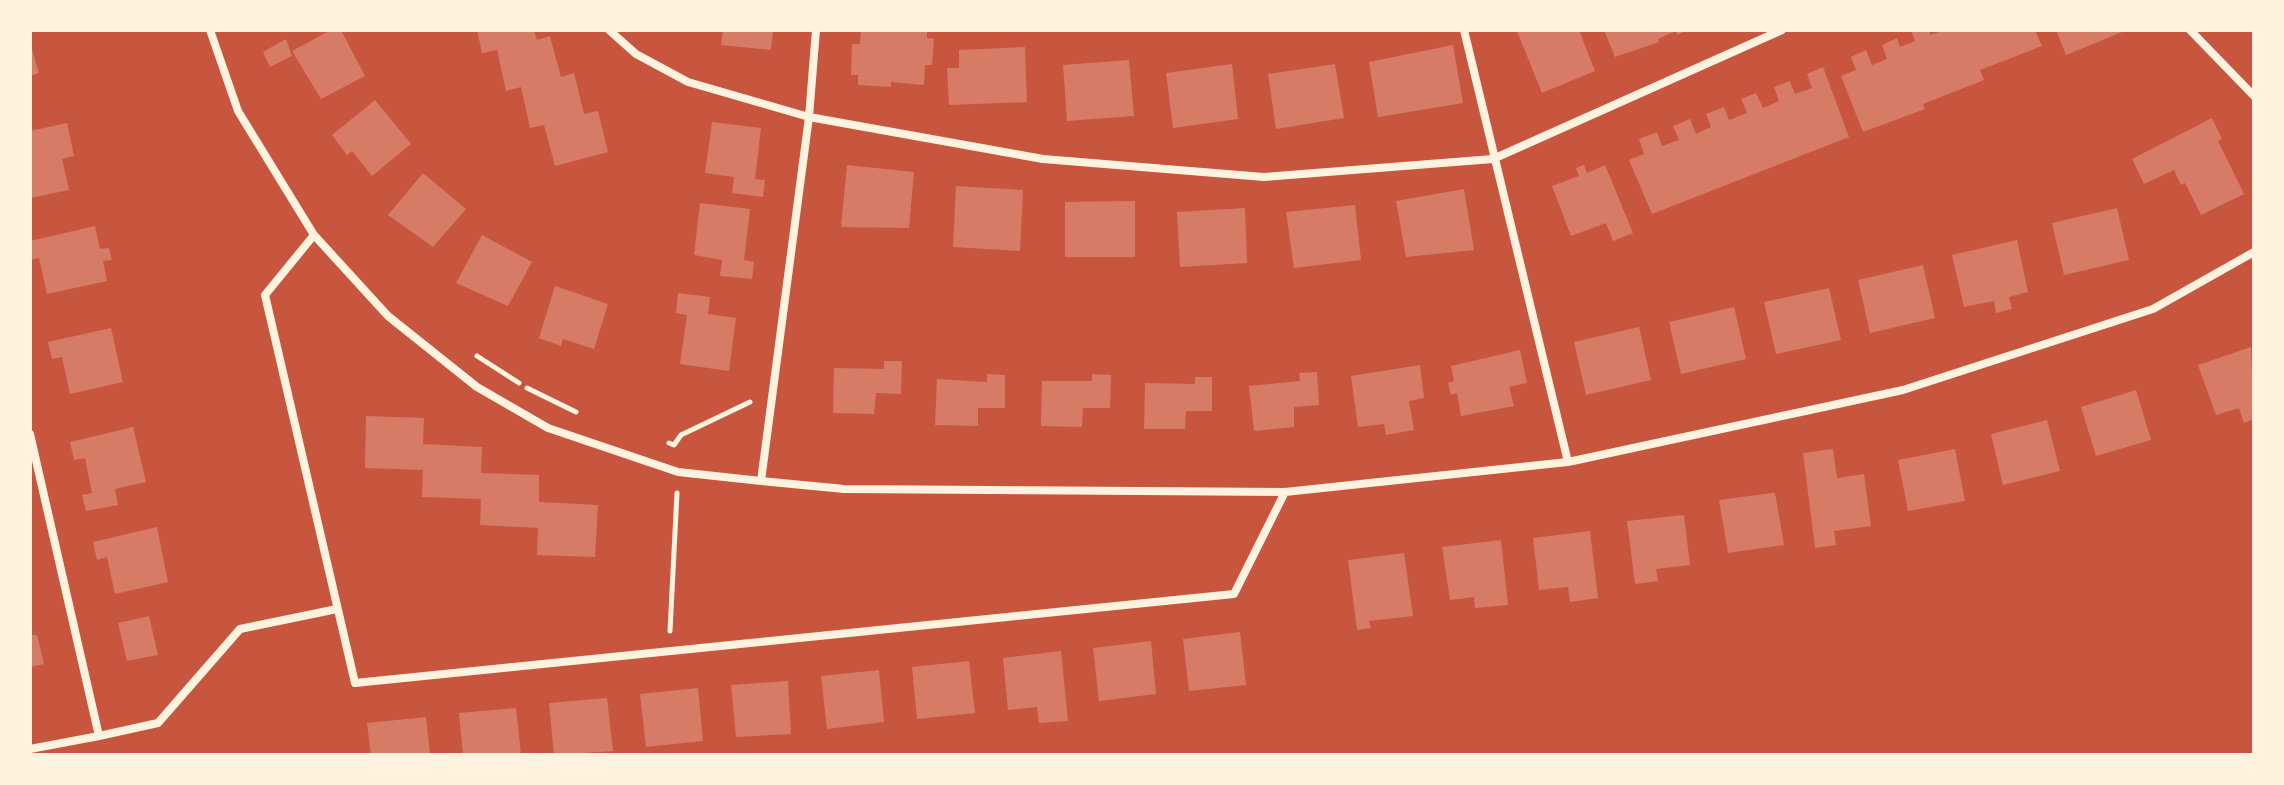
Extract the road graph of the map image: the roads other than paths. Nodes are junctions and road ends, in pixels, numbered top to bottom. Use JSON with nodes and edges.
{"nodes":[{"id":1,"x":210,"y":30,"type":"edge"},
{"id":2,"x":609,"y":30,"type":"edge"},
{"id":3,"x":816,"y":30,"type":"edge"},
{"id":4,"x":1464,"y":30,"type":"edge"},
{"id":5,"x":1782,"y":30,"type":"edge"},
{"id":6,"x":2190,"y":30,"type":"edge"},
{"id":7,"x":2254,"y":96,"type":"edge"},
{"id":8,"x":809,"y":117,"type":"junction"},
{"id":9,"x":1493,"y":159,"type":"junction"},
{"id":10,"x":314,"y":235,"type":"junction"},
{"id":11,"x":2254,"y":252,"type":"edge"},
{"id":12,"x":30,"y":434,"type":"edge"},
{"id":13,"x":1568,"y":462,"type":"junction"},
{"id":14,"x":761,"y":481,"type":"junction"},
{"id":15,"x":1285,"y":492,"type":"junction"},
{"id":16,"x":337,"y":609,"type":"junction"},
{"id":17,"x":99,"y":736,"type":"junction"},
{"id":18,"x":30,"y":749,"type":"edge"}],
"edges":[{"from":1,"to":10,"type":"street"},
{"from":2,"to":8,"type":"street"},
{"from":3,"to":8,"type":"street"},
{"from":4,"to":9,"type":"street"},
{"from":5,"to":9,"type":"street"},
{"from":6,"to":7,"type":"street"},
{"from":8,"to":9,"type":"street"},
{"from":8,"to":14,"type":"street"},
{"from":9,"to":13,"type":"street"},
{"from":10,"to":14,"type":"street"},
{"from":10,"to":16,"type":"street"},
{"from":11,"to":13,"type":"street"},
{"from":12,"to":17,"type":"street"},
{"from":13,"to":15,"type":"street"},
{"from":14,"to":15,"type":"street"},
{"from":15,"to":16,"type":"street"},
{"from":16,"to":17,"type":"street"},
{"from":17,"to":18,"type":"street"}]}
